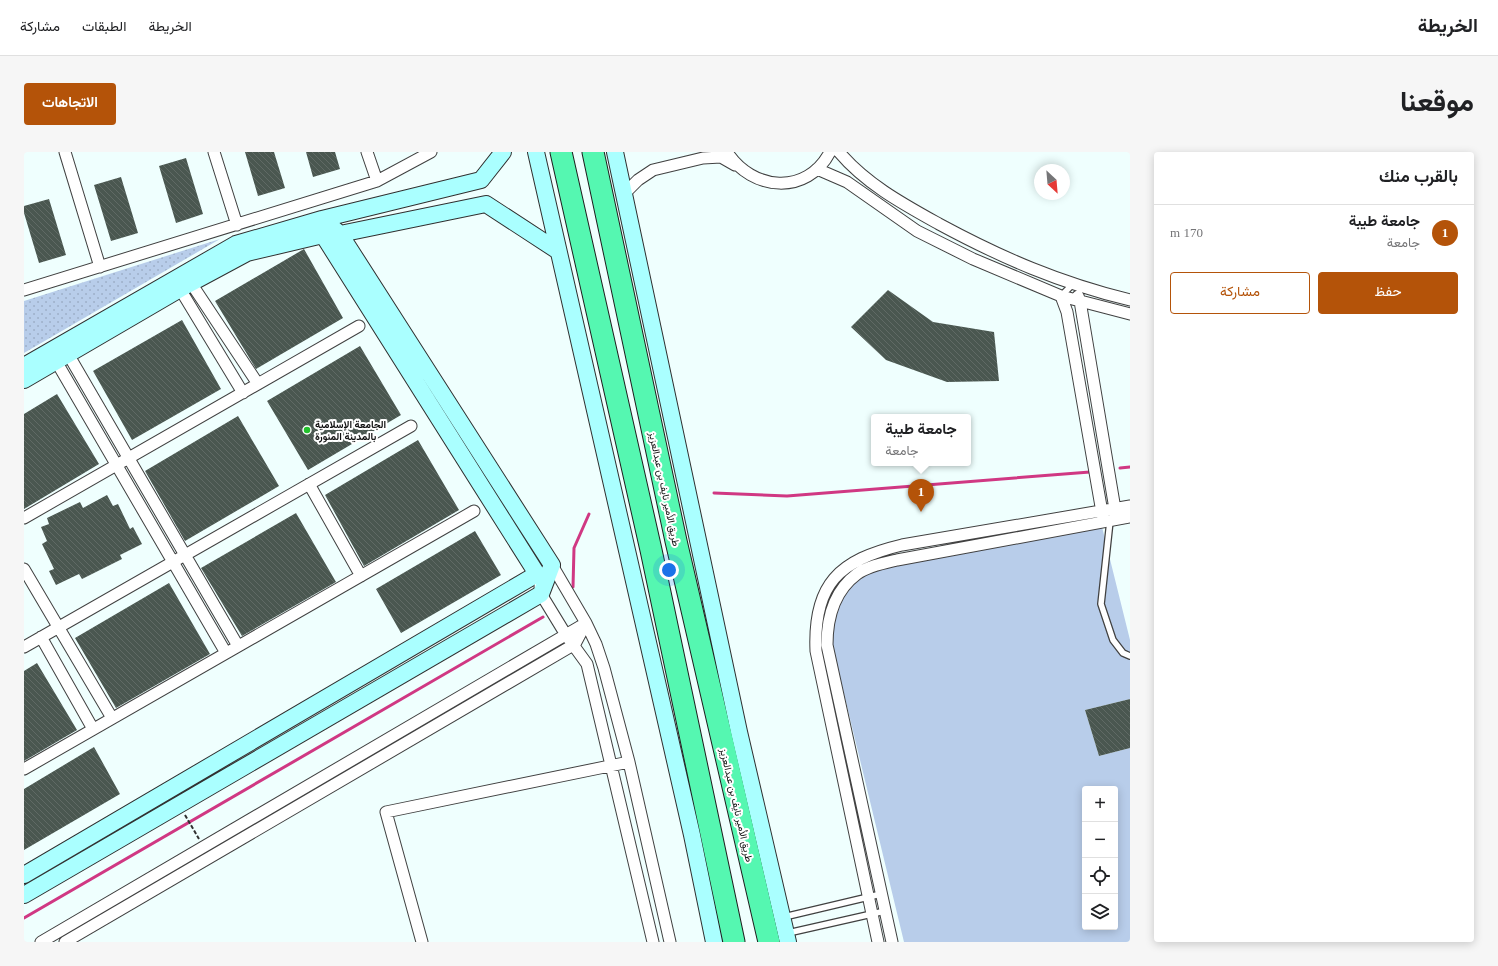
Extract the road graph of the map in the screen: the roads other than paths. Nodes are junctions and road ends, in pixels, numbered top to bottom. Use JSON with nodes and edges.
{"nodes":[{"id":1,"x":65,"y":152,"type":"edge"},
{"id":2,"x":214,"y":152,"type":"edge"},
{"id":3,"x":367,"y":152,"type":"edge"},
{"id":4,"x":432,"y":152,"type":"edge"},
{"id":5,"x":503,"y":152,"type":"edge"},
{"id":6,"x":536,"y":152,"type":"edge"},
{"id":7,"x":561,"y":152,"type":"edge"},
{"id":8,"x":593,"y":152,"type":"edge"},
{"id":9,"x":615,"y":152,"type":"edge"},
{"id":10,"x":728,"y":152,"type":"edge"},
{"id":11,"x":830,"y":152,"type":"edge"},
{"id":12,"x":839,"y":152,"type":"edge"},
{"id":13,"x":737,"y":166,"type":"junction"},
{"id":14,"x":817,"y":169,"type":"junction"},
{"id":15,"x":481,"y":180,"type":"junction"},
{"id":16,"x":377,"y":181,"type":"junction"},
{"id":17,"x":624,"y":194,"type":"junction"},
{"id":18,"x":486,"y":204,"type":"junction"},
{"id":19,"x":322,"y":219,"type":"junction"},
{"id":20,"x":237,"y":225,"type":"junction"},
{"id":21,"x":340,"y":234,"type":"junction"},
{"id":22,"x":323,"y":235,"type":"junction"},
{"id":23,"x":558,"y":251,"type":"junction"},
{"id":24,"x":100,"y":267,"type":"junction"},
{"id":25,"x":1073,"y":284,"type":"junction"},
{"id":26,"x":186,"y":286,"type":"junction"},
{"id":27,"x":24,"y":290,"type":"edge"},
{"id":28,"x":1061,"y":296,"type":"junction"},
{"id":29,"x":1130,"y":300,"type":"edge"},
{"id":30,"x":1080,"y":301,"type":"junction"},
{"id":31,"x":1130,"y":314,"type":"edge"},
{"id":32,"x":359,"y":326,"type":"dead end"},
{"id":33,"x":62,"y":358,"type":"junction"},
{"id":34,"x":24,"y":366,"type":"edge"},
{"id":35,"x":24,"y":380,"type":"edge"},
{"id":36,"x":258,"y":384,"type":"junction"},
{"id":37,"x":244,"y":393,"type":"junction"},
{"id":38,"x":411,"y":426,"type":"dead end"},
{"id":39,"x":130,"y":458,"type":"junction"},
{"id":40,"x":117,"y":466,"type":"junction"},
{"id":41,"x":308,"y":484,"type":"junction"},
{"id":42,"x":1130,"y":506,"type":"edge"},
{"id":43,"x":1115,"y":508,"type":"junction"},
{"id":44,"x":474,"y":511,"type":"dead end"},
{"id":45,"x":1101,"y":511,"type":"junction"},
{"id":46,"x":1130,"y":517,"type":"edge"},
{"id":47,"x":24,"y":518,"type":"edge"},
{"id":48,"x":1110,"y":521,"type":"junction"},
{"id":49,"x":184,"y":555,"type":"junction"},
{"id":50,"x":172,"y":562,"type":"junction"},
{"id":51,"x":552,"y":565,"type":"junction"},
{"id":52,"x":24,"y":569,"type":"edge"},
{"id":53,"x":537,"y":574,"type":"junction"},
{"id":54,"x":362,"y":576,"type":"junction"},
{"id":55,"x":541,"y":594,"type":"junction"},
{"id":56,"x":586,"y":623,"type":"junction"},
{"id":57,"x":58,"y":628,"type":"junction"},
{"id":58,"x":566,"y":635,"type":"junction"},
{"id":59,"x":41,"y":637,"type":"junction"},
{"id":60,"x":574,"y":644,"type":"junction"},
{"id":61,"x":238,"y":646,"type":"junction"},
{"id":62,"x":24,"y":647,"type":"edge"},
{"id":63,"x":226,"y":653,"type":"junction"},
{"id":64,"x":1130,"y":656,"type":"edge"},
{"id":65,"x":112,"y":718,"type":"junction"},
{"id":66,"x":93,"y":729,"type":"junction"},
{"id":67,"x":629,"y":762,"type":"junction"},
{"id":68,"x":612,"y":765,"type":"junction"},
{"id":69,"x":24,"y":769,"type":"edge"},
{"id":70,"x":692,"y":836,"type":"junction"},
{"id":71,"x":24,"y":875,"type":"edge"},
{"id":72,"x":881,"y":894,"type":"junction"},
{"id":73,"x":24,"y":895,"type":"edge"},
{"id":74,"x":868,"y":897,"type":"junction"},
{"id":75,"x":885,"y":911,"type":"junction"},
{"id":76,"x":872,"y":913,"type":"junction"},
{"id":77,"x":782,"y":918,"type":"junction"},
{"id":78,"x":781,"y":939,"type":"edge"},
{"id":79,"x":41,"y":942,"type":"edge"},
{"id":80,"x":65,"y":942,"type":"edge"},
{"id":81,"x":422,"y":942,"type":"edge"},
{"id":82,"x":653,"y":942,"type":"edge"},
{"id":83,"x":670,"y":942,"type":"edge"},
{"id":84,"x":714,"y":942,"type":"edge"},
{"id":85,"x":731,"y":942,"type":"edge"},
{"id":86,"x":734,"y":942,"type":"edge"},
{"id":87,"x":878,"y":942,"type":"edge"},
{"id":88,"x":892,"y":942,"type":"edge"}],
"edges":[{"from":1,"to":24,"type":"street"},
{"from":2,"to":20,"type":"street"},
{"from":3,"to":16,"type":"street"},
{"from":4,"to":16,"type":"street"},
{"from":5,"to":15,"type":"main road"},
{"from":6,"to":23,"type":"main road"},
{"from":7,"to":86,"type":"highway"},
{"from":8,"to":78,"type":"highway","name":"طريق الأمير نايف بن عبدالعزيز"},
{"from":9,"to":17,"type":"main road"},
{"from":10,"to":13,"type":"street"},
{"from":11,"to":14,"type":"street"},
{"from":12,"to":25,"type":"street"},
{"from":13,"to":14,"type":"street"},
{"from":13,"to":17,"type":"street"},
{"from":14,"to":28,"type":"street"},
{"from":15,"to":18,"type":"main road"},
{"from":15,"to":19,"type":"main road"},
{"from":16,"to":20,"type":"street"},
{"from":17,"to":77,"type":"main road"},
{"from":18,"to":21,"type":"main road"},
{"from":18,"to":23,"type":"main road"},
{"from":19,"to":21,"type":"main road"},
{"from":19,"to":22,"type":"main road"},
{"from":19,"to":34,"type":"main road"},
{"from":20,"to":24,"type":"street"},
{"from":21,"to":22,"type":"main road"},
{"from":21,"to":51,"type":"main road"},
{"from":22,"to":26,"type":"main road"},
{"from":22,"to":53,"type":"main road"},
{"from":23,"to":70,"type":"main road"},
{"from":24,"to":27,"type":"street"},
{"from":25,"to":28,"type":"lane"},
{"from":25,"to":29,"type":"street"},
{"from":25,"to":30,"type":"street"},
{"from":26,"to":33,"type":"main road"},
{"from":26,"to":36,"type":"street"},
{"from":26,"to":37,"type":"street"},
{"from":28,"to":30,"type":"street"},
{"from":28,"to":45,"type":"street"},
{"from":30,"to":31,"type":"street"},
{"from":30,"to":43,"type":"street"},
{"from":32,"to":36,"type":"street"},
{"from":33,"to":35,"type":"main road"},
{"from":33,"to":39,"type":"street"},
{"from":33,"to":40,"type":"street"},
{"from":36,"to":37,"type":"street"},
{"from":37,"to":39,"type":"street"},
{"from":38,"to":41,"type":"street"},
{"from":39,"to":40,"type":"street"},
{"from":39,"to":49,"type":"street"},
{"from":40,"to":47,"type":"street"},
{"from":40,"to":50,"type":"street"},
{"from":41,"to":49,"type":"street"},
{"from":41,"to":54,"type":"street"},
{"from":42,"to":43,"type":"street"},
{"from":43,"to":45,"type":"street"},
{"from":43,"to":48,"type":"street"},
{"from":44,"to":54,"type":"street"},
{"from":45,"to":48,"type":"street"},
{"from":45,"to":74,"type":"street"},
{"from":46,"to":48,"type":"street"},
{"from":48,"to":64,"type":"lane"},
{"from":48,"to":72,"type":"street"},
{"from":49,"to":50,"type":"street"},
{"from":49,"to":61,"type":"street"},
{"from":50,"to":57,"type":"street"},
{"from":50,"to":63,"type":"street"},
{"from":51,"to":53,"type":"street"},
{"from":51,"to":55,"type":"main road"},
{"from":51,"to":56,"type":"street"},
{"from":52,"to":57,"type":"street"},
{"from":53,"to":55,"type":"street"},
{"from":53,"to":71,"type":"main road"},
{"from":54,"to":61,"type":"street"},
{"from":55,"to":58,"type":"street"},
{"from":55,"to":73,"type":"main road"},
{"from":56,"to":58,"type":"street"},
{"from":56,"to":60,"type":"street"},
{"from":56,"to":67,"type":"street"},
{"from":57,"to":59,"type":"street"},
{"from":57,"to":65,"type":"street"},
{"from":58,"to":60,"type":"street"},
{"from":58,"to":79,"type":"street"},
{"from":59,"to":62,"type":"street"},
{"from":59,"to":66,"type":"street"},
{"from":60,"to":68,"type":"street"},
{"from":60,"to":80,"type":"street"},
{"from":61,"to":63,"type":"street"},
{"from":63,"to":65,"type":"street"},
{"from":65,"to":66,"type":"street"},
{"from":66,"to":69,"type":"street"},
{"from":67,"to":68,"type":"street"},
{"from":67,"to":83,"type":"street"},
{"from":68,"to":81,"type":"street"},
{"from":68,"to":82,"type":"street"},
{"from":70,"to":84,"type":"main road"},
{"from":70,"to":85,"type":"main road"},
{"from":72,"to":74,"type":"lane"},
{"from":72,"to":75,"type":"street"},
{"from":74,"to":76,"type":"street"},
{"from":74,"to":77,"type":"lane"},
{"from":75,"to":76,"type":"lane"},
{"from":75,"to":88,"type":"street"},
{"from":76,"to":78,"type":"lane"},
{"from":76,"to":87,"type":"street"},
{"from":77,"to":78,"type":"main road"}]}
